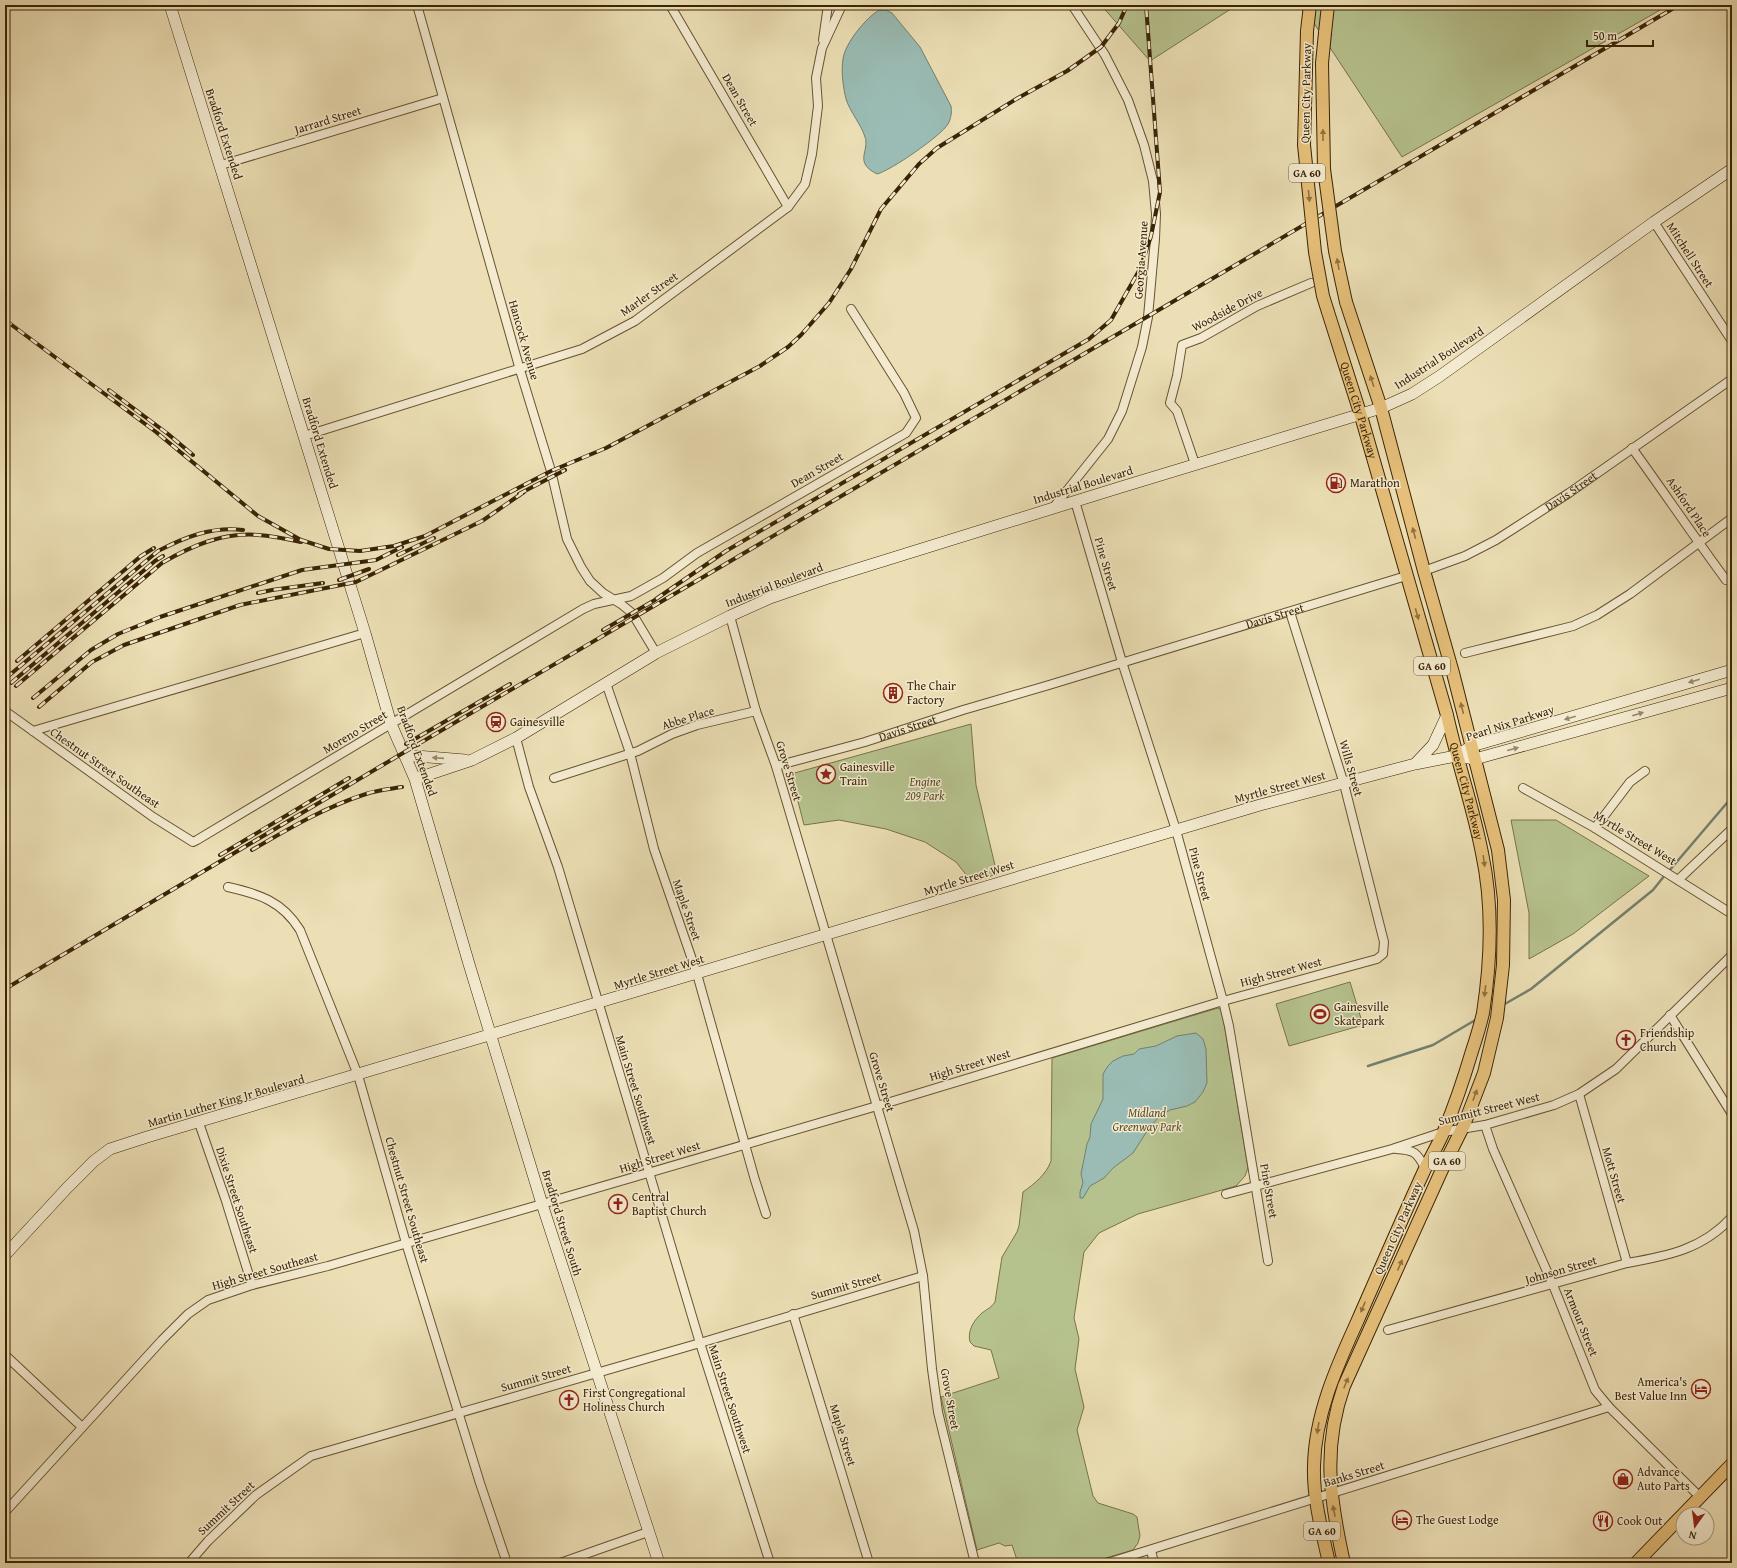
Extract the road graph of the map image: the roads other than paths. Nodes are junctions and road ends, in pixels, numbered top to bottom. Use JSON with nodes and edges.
{"nodes":[{"id":1,"x":170,"y":5,"type":"edge"},
{"id":2,"x":417,"y":5,"type":"edge"},
{"id":3,"x":670,"y":5,"type":"edge"},
{"id":4,"x":828,"y":5,"type":"edge"},
{"id":5,"x":842,"y":5,"type":"edge"},
{"id":6,"x":1072,"y":5,"type":"edge"},
{"id":7,"x":1310,"y":5,"type":"edge"},
{"id":8,"x":1328,"y":5,"type":"edge"},
{"id":9,"x":822,"y":48,"type":"junction"},
{"id":10,"x":443,"y":98,"type":"junction"},
{"id":11,"x":221,"y":165,"type":"junction"},
{"id":12,"x":1732,"y":170,"type":"edge"},
{"id":13,"x":788,"y":207,"type":"junction"},
{"id":14,"x":1654,"y":222,"type":"junction"},
{"id":15,"x":1311,"y":283,"type":"dead end"},
{"id":16,"x":851,"y":309,"type":"dead end"},
{"id":17,"x":1732,"y":341,"type":"edge"},
{"id":18,"x":520,"y":370,"type":"junction"},
{"id":19,"x":1732,"y":378,"type":"edge"},
{"id":20,"x":1381,"y":408,"type":"junction"},
{"id":21,"x":1361,"y":416,"type":"junction"},
{"id":22,"x":304,"y":436,"type":"junction"},
{"id":23,"x":1632,"y":448,"type":"junction"},
{"id":24,"x":1195,"y":464,"type":"junction"},
{"id":25,"x":1075,"y":501,"type":"junction"},
{"id":26,"x":1053,"y":508,"type":"junction"},
{"id":27,"x":1732,"y":518,"type":"edge"},
{"id":28,"x":1698,"y":542,"type":"junction"},
{"id":29,"x":1424,"y":570,"type":"junction"},
{"id":30,"x":1406,"y":576,"type":"junction"},
{"id":31,"x":1726,"y":580,"type":"dead end"},
{"id":32,"x":615,"y":600,"type":"junction"},
{"id":33,"x":1290,"y":612,"type":"junction"},
{"id":34,"x":730,"y":616,"type":"junction"},
{"id":35,"x":365,"y":632,"type":"junction"},
{"id":36,"x":656,"y":653,"type":"junction"},
{"id":37,"x":1465,"y":653,"type":"dead end"},
{"id":38,"x":1122,"y":662,"type":"junction"},
{"id":39,"x":1732,"y":670,"type":"edge"},
{"id":40,"x":606,"y":683,"type":"junction"},
{"id":41,"x":1732,"y":688,"type":"edge"},
{"id":42,"x":5,"y":711,"type":"edge"},
{"id":43,"x":756,"y":711,"type":"junction"},
{"id":44,"x":1447,"y":715,"type":"junction"},
{"id":45,"x":391,"y":724,"type":"junction"},
{"id":46,"x":33,"y":731,"type":"junction"},
{"id":47,"x":516,"y":738,"type":"junction"},
{"id":48,"x":1472,"y":746,"type":"junction"},
{"id":49,"x":630,"y":753,"type":"junction"},
{"id":50,"x":404,"y":755,"type":"junction"},
{"id":51,"x":1456,"y":756,"type":"junction"},
{"id":52,"x":1475,"y":759,"type":"junction"},
{"id":53,"x":472,"y":760,"type":"junction"},
{"id":54,"x":1415,"y":764,"type":"junction"},
{"id":55,"x":776,"y":766,"type":"junction"},
{"id":56,"x":1645,"y":771,"type":"dead end"},
{"id":57,"x":554,"y":778,"type":"dead end"},
{"id":58,"x":415,"y":779,"type":"junction"},
{"id":59,"x":1344,"y":784,"type":"junction"},
{"id":60,"x":1523,"y":788,"type":"dead end"},
{"id":61,"x":1595,"y":828,"type":"junction"},
{"id":62,"x":1732,"y":829,"type":"edge"},
{"id":63,"x":1176,"y":830,"type":"junction"},
{"id":64,"x":192,"y":842,"type":"joint"},
{"id":65,"x":1678,"y":880,"type":"junction"},
{"id":66,"x":228,"y":887,"type":"dead end"},
{"id":67,"x":447,"y":888,"type":"joint"},
{"id":68,"x":1732,"y":914,"type":"edge"},
{"id":69,"x":1381,"y":932,"type":"joint"},
{"id":70,"x":826,"y":934,"type":"junction"},
{"id":71,"x":1732,"y":955,"type":"edge"},
{"id":72,"x":697,"y":974,"type":"junction"},
{"id":73,"x":1223,"y":1001,"type":"junction"},
{"id":74,"x":598,"y":1003,"type":"junction"},
{"id":75,"x":1670,"y":1015,"type":"junction"},
{"id":76,"x":492,"y":1035,"type":"junction"},
{"id":77,"x":358,"y":1075,"type":"junction"},
{"id":78,"x":1579,"y":1094,"type":"junction"},
{"id":79,"x":877,"y":1106,"type":"junction"},
{"id":80,"x":1732,"y":1114,"type":"edge"},
{"id":81,"x":199,"y":1123,"type":"junction"},
{"id":82,"x":1485,"y":1125,"type":"junction"},
{"id":83,"x":1462,"y":1129,"type":"junction"},
{"id":84,"x":1444,"y":1132,"type":"junction"},
{"id":85,"x":745,"y":1143,"type":"junction"},
{"id":86,"x":1392,"y":1148,"type":"junction"},
{"id":87,"x":1425,"y":1168,"type":"junction"},
{"id":88,"x":648,"y":1173,"type":"junction"},
{"id":89,"x":1256,"y":1187,"type":"junction"},
{"id":90,"x":1226,"y":1194,"type":"dead end"},
{"id":91,"x":542,"y":1204,"type":"junction"},
{"id":92,"x":766,"y":1214,"type":"dead end"},
{"id":93,"x":1732,"y":1217,"type":"edge"},
{"id":94,"x":406,"y":1243,"type":"junction"},
{"id":95,"x":5,"y":1254,"type":"edge"},
{"id":96,"x":1268,"y":1262,"type":"dead end"},
{"id":97,"x":1627,"y":1263,"type":"junction"},
{"id":98,"x":924,"y":1276,"type":"junction"},
{"id":99,"x":252,"y":1285,"type":"junction"},
{"id":100,"x":1553,"y":1285,"type":"junction"},
{"id":101,"x":793,"y":1314,"type":"junction"},
{"id":102,"x":1388,"y":1330,"type":"dead end"},
{"id":103,"x":700,"y":1343,"type":"junction"},
{"id":104,"x":5,"y":1355,"type":"edge"},
{"id":105,"x":596,"y":1373,"type":"junction"},
{"id":106,"x":1609,"y":1407,"type":"junction"},
{"id":107,"x":458,"y":1412,"type":"junction"},
{"id":108,"x":82,"y":1427,"type":"junction"},
{"id":109,"x":1732,"y":1464,"type":"edge"},
{"id":110,"x":1330,"y":1494,"type":"junction"},
{"id":111,"x":1700,"y":1497,"type":"junction"},
{"id":112,"x":1316,"y":1498,"type":"junction"},
{"id":113,"x":5,"y":1512,"type":"edge"},
{"id":114,"x":648,"y":1532,"type":"junction"},
{"id":115,"x":1151,"y":1550,"type":"junction"},
{"id":116,"x":189,"y":1563,"type":"edge"},
{"id":117,"x":507,"y":1563,"type":"edge"},
{"id":118,"x":560,"y":1563,"type":"edge"},
{"id":119,"x":659,"y":1563,"type":"edge"},
{"id":120,"x":770,"y":1563,"type":"edge"},
{"id":121,"x":869,"y":1563,"type":"edge"},
{"id":122,"x":975,"y":1563,"type":"edge"},
{"id":123,"x":1107,"y":1563,"type":"edge"},
{"id":124,"x":1154,"y":1563,"type":"edge"},
{"id":125,"x":1329,"y":1563,"type":"edge"},
{"id":126,"x":1344,"y":1563,"type":"edge"},
{"id":127,"x":1636,"y":1563,"type":"edge"}],
"edges":[{"from":1,"to":11,"type":"street","name":"Bradford Extended"},
{"from":2,"to":10,"type":"street","name":"Hancock Avenue"},
{"from":3,"to":13,"type":"street","name":"Dean Street"},
{"from":4,"to":9,"type":"street"},
{"from":5,"to":9,"type":"street","name":"Marler Street"},
{"from":6,"to":26,"type":"street","name":"Georgia Avenue"},
{"from":7,"to":21,"type":"main road","name":"Queen City Parkway","number":"GA 60","one_way":true,"bridge":true},
{"from":20,"to":8,"type":"main road","name":"Queen City Parkway","number":"GA 60","one_way":true,"bridge":true},
{"from":9,"to":13,"type":"street","name":"Marler Street"},
{"from":10,"to":11,"type":"street","name":"Jarrard Street"},
{"from":10,"to":18,"type":"street","name":"Hancock Avenue"},
{"from":11,"to":22,"type":"street","name":"Bradford Extended"},
{"from":12,"to":14,"type":"street","name":"Industrial Boulevard"},
{"from":13,"to":18,"type":"street","name":"Marler Street"},
{"from":14,"to":17,"type":"street","name":"Mitchell Street"},
{"from":14,"to":20,"type":"street","name":"Industrial Boulevard"},
{"from":15,"to":24,"type":"street","name":"Woodside Drive"},
{"from":16,"to":32,"type":"street","name":"Dean Street"},
{"from":18,"to":22,"type":"street","name":"Marler Street"},
{"from":18,"to":32,"type":"street","name":"Hancock Avenue"},
{"from":19,"to":23,"type":"street","name":"Davis Street"},
{"from":20,"to":21,"type":"street","name":"Industrial Boulevard"},
{"from":29,"to":20,"type":"main road","name":"Queen City Parkway","number":"GA 60","one_way":true},
{"from":21,"to":24,"type":"street","name":"Industrial Boulevard"},
{"from":21,"to":30,"type":"main road","name":"Queen City Parkway","number":"GA 60"},
{"from":22,"to":35,"type":"street","name":"Bradford Extended"},
{"from":23,"to":28,"type":"street","name":"Ashford Place"},
{"from":23,"to":29,"type":"street","name":"Davis Street"},
{"from":24,"to":25,"type":"street","name":"Industrial Boulevard"},
{"from":25,"to":26,"type":"street","name":"Industrial Boulevard"},
{"from":25,"to":38,"type":"street","name":"Pine Street"},
{"from":26,"to":34,"type":"street","name":"Industrial Boulevard"},
{"from":27,"to":28,"type":"street"},
{"from":28,"to":31,"type":"street","name":"Ashford Place"},
{"from":28,"to":37,"type":"street"},
{"from":29,"to":30,"type":"main road","name":"Davis Street"},
{"from":48,"to":29,"type":"main road","name":"Queen City Parkway","number":"GA 60","one_way":true},
{"from":30,"to":33,"type":"street","name":"Davis Street"},
{"from":30,"to":44,"type":"main road","name":"Queen City Parkway","number":"GA 60","one_way":true},
{"from":32,"to":36,"type":"street","name":"Hancock Avenue"},
{"from":32,"to":45,"type":"street","name":"Moreno Street"},
{"from":33,"to":38,"type":"street","name":"Davis Street"},
{"from":33,"to":59,"type":"street","name":"Wills Street"},
{"from":34,"to":36,"type":"street","name":"Industrial Boulevard"},
{"from":34,"to":43,"type":"street","name":"Grove Street"},
{"from":35,"to":45,"type":"street","name":"Bradford Extended"},
{"from":35,"to":46,"type":"street"},
{"from":36,"to":40,"type":"street","name":"Industrial Boulevard"},
{"from":38,"to":55,"type":"street","name":"Davis Street"},
{"from":38,"to":63,"type":"street","name":"Pine Street"},
{"from":39,"to":48,"type":"street","name":"Pearl Nix Parkway","one_way":true},
{"from":40,"to":47,"type":"street","name":"Industrial Boulevard"},
{"from":40,"to":49,"type":"street","name":"Maple Street"},
{"from":52,"to":41,"type":"street","name":"Pearl Nix Parkway","one_way":true},
{"from":42,"to":46,"type":"street","name":"Chestnut Street Southeast"},
{"from":43,"to":49,"type":"street","name":"Abbe Place"},
{"from":43,"to":55,"type":"street","name":"Grove Street"},
{"from":44,"to":51,"type":"main road","name":"Queen City Parkway","number":"GA 60"},
{"from":44,"to":54,"type":"street"},
{"from":45,"to":50,"type":"street","name":"Bradford Extended"},
{"from":45,"to":64,"type":"street","name":"Moreno Street"},
{"from":46,"to":64,"type":"street","name":"Chestnut Street Southeast"},
{"from":47,"to":53,"type":"street","name":"Industrial Boulevard"},
{"from":47,"to":74,"type":"street","name":"Main Street Southwest"},
{"from":48,"to":51,"type":"street","name":"Pearl Nix Parkway"},
{"from":48,"to":52,"type":"main road","name":"Queen City Parkway","number":"GA 60"},
{"from":49,"to":57,"type":"street","name":"Abbe Place"},
{"from":49,"to":72,"type":"street","name":"Maple Street"},
{"from":53,"to":50,"type":"street","one_way":true},
{"from":50,"to":58,"type":"street","name":"Bradford Extended"},
{"from":51,"to":52,"type":"street","name":"Pearl Nix Parkway"},
{"from":51,"to":54,"type":"street","name":"Myrtle Street West"},
{"from":51,"to":84,"type":"main road","name":"Queen City Parkway","number":"GA 60","one_way":true},
{"from":83,"to":52,"type":"main road","name":"Queen City Parkway","number":"GA 60","one_way":true},
{"from":53,"to":58,"type":"street","name":"Industrial Boulevard"},
{"from":54,"to":59,"type":"street","name":"Myrtle Street West"},
{"from":55,"to":70,"type":"street","name":"Grove Street"},
{"from":56,"to":61,"type":"street"},
{"from":58,"to":67,"type":"street","name":"Bradford Extended"},
{"from":59,"to":63,"type":"street","name":"Myrtle Street West"},
{"from":59,"to":69,"type":"street","name":"Wills Street"},
{"from":60,"to":61,"type":"street","name":"Myrtle Street West"},
{"from":61,"to":65,"type":"street","name":"Myrtle Street West"},
{"from":62,"to":65,"type":"street"},
{"from":63,"to":70,"type":"street","name":"Myrtle Street West"},
{"from":63,"to":73,"type":"street","name":"Pine Street"},
{"from":65,"to":68,"type":"street","name":"Myrtle Street West"},
{"from":66,"to":77,"type":"street","name":"Chestnut Street Southeast"},
{"from":67,"to":76,"type":"street","name":"Bradford Street South"},
{"from":69,"to":73,"type":"street","name":"High Street West"},
{"from":70,"to":72,"type":"street","name":"Myrtle Street West"},
{"from":70,"to":79,"type":"street","name":"Grove Street"},
{"from":71,"to":75,"type":"street","name":"Summitt Street West"},
{"from":72,"to":74,"type":"street","name":"Myrtle Street West"},
{"from":72,"to":85,"type":"street","name":"Maple Street"},
{"from":73,"to":79,"type":"street","name":"High Street West"},
{"from":73,"to":89,"type":"street","name":"Pine Street"},
{"from":74,"to":76,"type":"street","name":"Myrtle Street West"},
{"from":74,"to":88,"type":"street","name":"Main Street Southwest"},
{"from":75,"to":78,"type":"street","name":"Summitt Street West"},
{"from":75,"to":80,"type":"street"},
{"from":76,"to":77,"type":"street","name":"Martin Luther King Jr Boulevard"},
{"from":76,"to":91,"type":"street","name":"Bradford Street South"},
{"from":77,"to":81,"type":"street","name":"Martin Luther King Jr Boulevard"},
{"from":77,"to":94,"type":"street","name":"Chestnut Street Southeast"},
{"from":78,"to":82,"type":"street","name":"Summitt Street West"},
{"from":78,"to":97,"type":"street","name":"Mott Street"},
{"from":79,"to":85,"type":"street","name":"High Street West"},
{"from":79,"to":98,"type":"street","name":"Grove Street"},
{"from":81,"to":95,"type":"street","name":"Martin Luther King Jr Boulevard"},
{"from":81,"to":99,"type":"street","name":"Dixie Street Southeast"},
{"from":82,"to":83,"type":"street","name":"Summitt Street West"},
{"from":82,"to":100,"type":"street","name":"Armour Street"},
{"from":83,"to":84,"type":"street","name":"Summitt Street West"},
{"from":110,"to":83,"type":"main road","name":"Queen City Parkway","number":"GA 60","one_way":true},
{"from":84,"to":86,"type":"street","name":"Summitt Street West"},
{"from":84,"to":87,"type":"main road","name":"Queen City Parkway","number":"GA 60"},
{"from":85,"to":88,"type":"street","name":"High Street West"},
{"from":85,"to":92,"type":"street","name":"Maple Street"},
{"from":86,"to":87,"type":"street"},
{"from":86,"to":89,"type":"street","name":"Summitt Street West"},
{"from":87,"to":112,"type":"main road","name":"Queen City Parkway","number":"GA 60","one_way":true},
{"from":88,"to":91,"type":"street","name":"High Street West"},
{"from":88,"to":103,"type":"street","name":"Main Street Southwest"},
{"from":89,"to":90,"type":"street","name":"Summitt Street West"},
{"from":89,"to":96,"type":"street","name":"Pine Street"},
{"from":91,"to":94,"type":"street","name":"High Street Southeast"},
{"from":91,"to":105,"type":"street","name":"Bradford Street South"},
{"from":93,"to":97,"type":"street","name":"Johnson Street"},
{"from":94,"to":99,"type":"street","name":"High Street Southeast"},
{"from":94,"to":107,"type":"street","name":"Chestnut Street Southeast"},
{"from":97,"to":100,"type":"street","name":"Johnson Street"},
{"from":98,"to":101,"type":"street","name":"Summit Street"},
{"from":98,"to":122,"type":"street","name":"Grove Street"},
{"from":99,"to":108,"type":"street","name":"High Street Southeast"},
{"from":100,"to":102,"type":"street","name":"Johnson Street"},
{"from":100,"to":106,"type":"street","name":"Armour Street"},
{"from":101,"to":103,"type":"street","name":"Summit Street"},
{"from":101,"to":121,"type":"street","name":"Maple Street"},
{"from":103,"to":105,"type":"street","name":"Summit Street"},
{"from":103,"to":120,"type":"street","name":"Main Street Southwest"},
{"from":104,"to":108,"type":"street"},
{"from":105,"to":107,"type":"street","name":"Summit Street"},
{"from":105,"to":114,"type":"street","name":"Bradford Street South"},
{"from":106,"to":110,"type":"street","name":"Banks Street"},
{"from":106,"to":111,"type":"street","name":"Armour Street"},
{"from":107,"to":116,"type":"street","name":"Summit Street"},
{"from":107,"to":117,"type":"street","name":"Chestnut Street Southeast"},
{"from":108,"to":113,"type":"street","name":"High Street Southeast"},
{"from":109,"to":111,"type":"main road"},
{"from":110,"to":112,"type":"street","name":"Banks Street"},
{"from":126,"to":110,"type":"main road","name":"Queen City Parkway","number":"GA 60","one_way":true},
{"from":111,"to":127,"type":"main road"},
{"from":112,"to":115,"type":"street","name":"Banks Street"},
{"from":112,"to":125,"type":"main road","name":"Queen City Parkway","number":"GA 60"},
{"from":114,"to":118,"type":"street"},
{"from":114,"to":119,"type":"street","name":"Bradford Street South"},
{"from":115,"to":123,"type":"street","name":"Banks Street"},
{"from":115,"to":124,"type":"street"}]}
